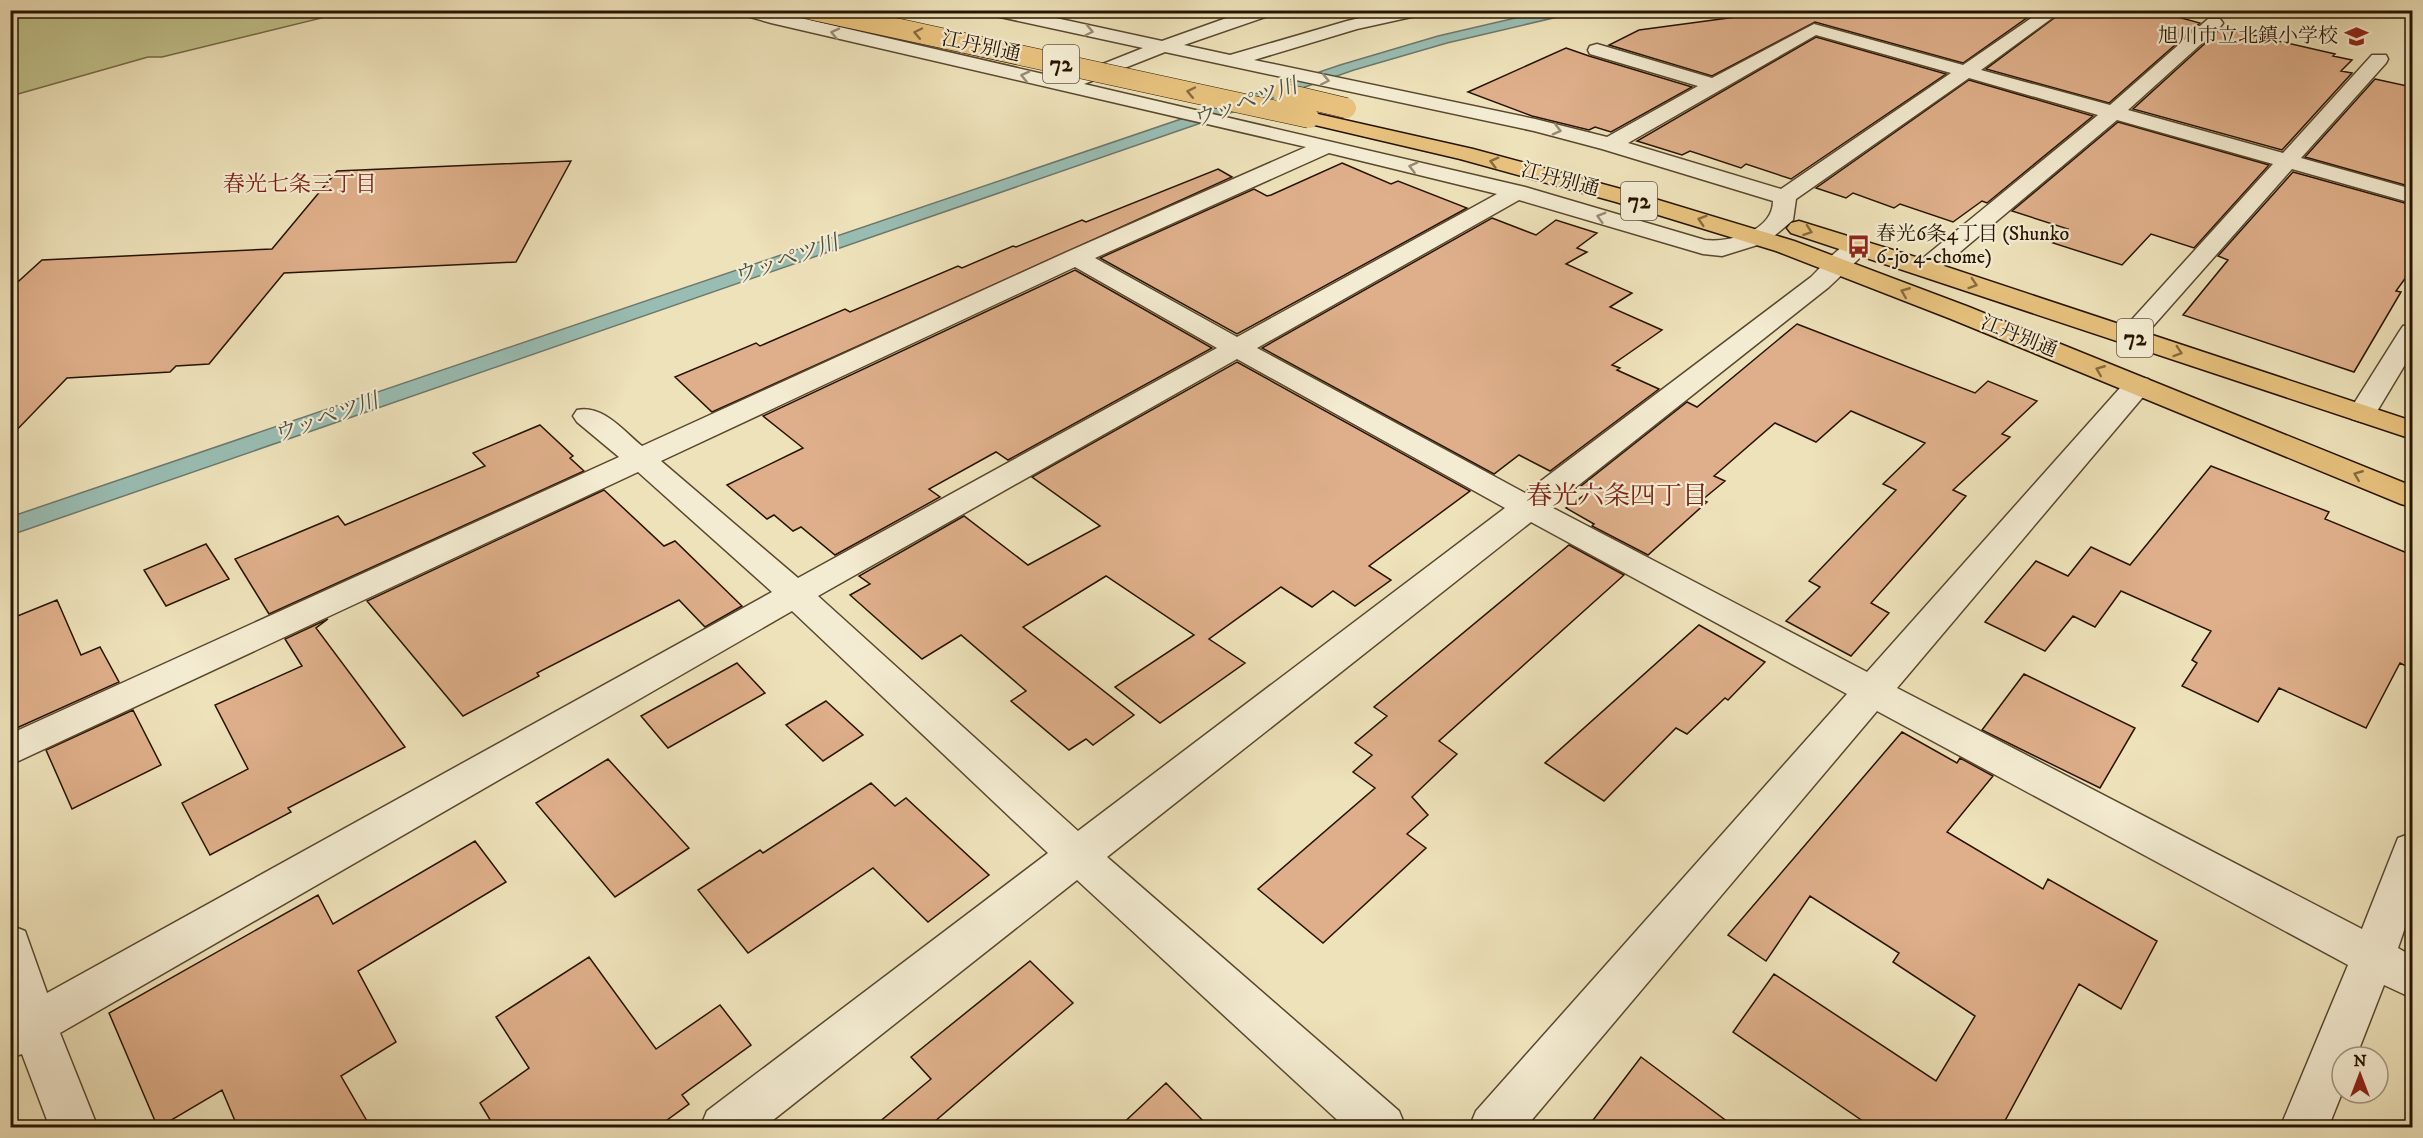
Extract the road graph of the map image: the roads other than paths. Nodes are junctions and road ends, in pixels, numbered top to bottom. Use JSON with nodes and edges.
{"nodes":[{"id":1,"x":746,"y":10,"type":"edge"},
{"id":2,"x":797,"y":10,"type":"edge"},
{"id":3,"x":813,"y":10,"type":"edge"},
{"id":4,"x":897,"y":10,"type":"edge"},
{"id":5,"x":991,"y":10,"type":"edge"},
{"id":6,"x":1268,"y":10,"type":"edge"},
{"id":7,"x":1419,"y":10,"type":"edge"},
{"id":8,"x":2055,"y":10,"type":"edge"},
{"id":9,"x":771,"y":18,"type":"junction"},
{"id":10,"x":2214,"y":23,"type":"dead end"},
{"id":11,"x":1033,"y":39,"type":"dead end"},
{"id":12,"x":1164,"y":46,"type":"junction"},
{"id":13,"x":1596,"y":51,"type":"dead end"},
{"id":14,"x":1101,"y":53,"type":"dead end"},
{"id":15,"x":2379,"y":59,"type":"dead end"},
{"id":16,"x":1239,"y":62,"type":"junction"},
{"id":17,"x":1168,"y":67,"type":"dead end"},
{"id":18,"x":1965,"y":71,"type":"junction"},
{"id":19,"x":1064,"y":85,"type":"junction"},
{"id":20,"x":1714,"y":85,"type":"junction"},
{"id":21,"x":1269,"y":90,"type":"dead end"},
{"id":22,"x":2114,"y":112,"type":"junction"},
{"id":23,"x":1610,"y":144,"type":"junction"},
{"id":24,"x":1326,"y":146,"type":"junction"},
{"id":25,"x":2288,"y":161,"type":"junction"},
{"id":26,"x":1517,"y":192,"type":"junction"},
{"id":27,"x":1680,"y":192,"type":"dead end"},
{"id":28,"x":2412,"y":196,"type":"edge"},
{"id":29,"x":1784,"y":197,"type":"junction"},
{"id":30,"x":1758,"y":214,"type":"dead end"},
{"id":31,"x":1781,"y":220,"type":"junction"},
{"id":32,"x":1759,"y":237,"type":"junction"},
{"id":33,"x":1848,"y":256,"type":"junction"},
{"id":34,"x":1076,"y":257,"type":"junction"},
{"id":35,"x":1926,"y":268,"type":"junction"},
{"id":36,"x":2412,"y":332,"type":"edge"},
{"id":37,"x":2130,"y":336,"type":"junction"},
{"id":38,"x":1238,"y":349,"type":"junction"},
{"id":39,"x":2138,"y":385,"type":"junction"},
{"id":40,"x":2362,"y":413,"type":"junction"},
{"id":41,"x":587,"y":416,"type":"dead end"},
{"id":42,"x":2412,"y":430,"type":"edge"},
{"id":43,"x":642,"y":459,"type":"junction"},
{"id":44,"x":2412,"y":496,"type":"edge"},
{"id":45,"x":1528,"y":506,"type":"junction"},
{"id":46,"x":795,"y":594,"type":"junction"},
{"id":47,"x":1871,"y":691,"type":"junction"},
{"id":48,"x":10,"y":750,"type":"edge"},
{"id":49,"x":2412,"y":850,"type":"edge"},
{"id":50,"x":1077,"y":856,"type":"junction"},
{"id":51,"x":10,"y":944,"type":"edge"},
{"id":52,"x":2373,"y":957,"type":"junction"},
{"id":53,"x":2412,"y":978,"type":"edge"},
{"id":54,"x":22,"y":1030,"type":"edge"},
{"id":55,"x":74,"y":1128,"type":"edge"},
{"id":56,"x":724,"y":1128,"type":"edge"},
{"id":57,"x":1382,"y":1128,"type":"edge"},
{"id":58,"x":1493,"y":1128,"type":"edge"},
{"id":59,"x":2304,"y":1128,"type":"edge"}],
"edges":[{"from":1,"to":9,"type":"street"},
{"from":2,"to":9,"type":"street"},
{"from":32,"to":3,"type":"main road","name":"江丹別通","number":"72","one_way":true,"bridge":true},
{"from":4,"to":11,"type":"main road","name":"江丹別通","number":"72"},
{"from":5,"to":12,"type":"street","one_way":true},
{"from":6,"to":12,"type":"street"},
{"from":7,"to":16,"type":"street"},
{"from":8,"to":18,"type":"street"},
{"from":19,"to":9,"type":"street","one_way":true},
{"from":10,"to":22,"type":"street"},
{"from":12,"to":16,"type":"street"},
{"from":12,"to":19,"type":"street"},
{"from":13,"to":20,"type":"street"},
{"from":14,"to":17,"type":"main road","number":"72"},
{"from":15,"to":25,"type":"street"},
{"from":16,"to":23,"type":"street","one_way":true},
{"from":18,"to":20,"type":"street"},
{"from":18,"to":22,"type":"street"},
{"from":18,"to":29,"type":"street"},
{"from":19,"to":24,"type":"street"},
{"from":20,"to":23,"type":"street"},
{"from":21,"to":27,"type":"main road","name":"江丹別通","number":"72","bridge":true},
{"from":22,"to":25,"type":"street"},
{"from":22,"to":35,"type":"street"},
{"from":23,"to":29,"type":"street"},
{"from":26,"to":24,"type":"street","one_way":true},
{"from":24,"to":34,"type":"street"},
{"from":25,"to":28,"type":"street"},
{"from":25,"to":37,"type":"street"},
{"from":32,"to":26,"type":"street","one_way":true},
{"from":26,"to":38,"type":"street"},
{"from":29,"to":31,"type":"street"},
{"from":30,"to":31,"type":"main road","name":"江丹別通","number":"72"},
{"from":31,"to":32,"type":"street"},
{"from":31,"to":33,"type":"main road","name":"江丹別通","number":"72","one_way":true},
{"from":32,"to":33,"type":"main road","name":"江丹別通","number":"72"},
{"from":33,"to":35,"type":"main road","name":"江丹別通","number":"72"},
{"from":39,"to":33,"type":"main road","name":"江丹別通","number":"72","one_way":true},
{"from":33,"to":45,"type":"street"},
{"from":34,"to":38,"type":"street"},
{"from":34,"to":43,"type":"street"},
{"from":35,"to":37,"type":"main road","name":"江丹別通","number":"72","one_way":true},
{"from":36,"to":40,"type":"street"},
{"from":37,"to":40,"type":"main road","name":"江丹別通","number":"72","one_way":true},
{"from":38,"to":45,"type":"street"},
{"from":38,"to":46,"type":"street"},
{"from":44,"to":39,"type":"main road","name":"江丹別通","number":"72","one_way":true},
{"from":39,"to":47,"type":"street"},
{"from":40,"to":42,"type":"main road","name":"江丹別通","number":"72"},
{"from":41,"to":43,"type":"street"},
{"from":43,"to":46,"type":"street"},
{"from":43,"to":48,"type":"street"},
{"from":45,"to":47,"type":"street"},
{"from":45,"to":50,"type":"street"},
{"from":46,"to":50,"type":"street"},
{"from":46,"to":54,"type":"street"},
{"from":47,"to":52,"type":"street"},
{"from":47,"to":58,"type":"street"},
{"from":49,"to":52,"type":"street"},
{"from":50,"to":56,"type":"street"},
{"from":50,"to":57,"type":"street"},
{"from":51,"to":54,"type":"street"},
{"from":52,"to":53,"type":"street"},
{"from":52,"to":59,"type":"street"},
{"from":54,"to":55,"type":"street"}]}
